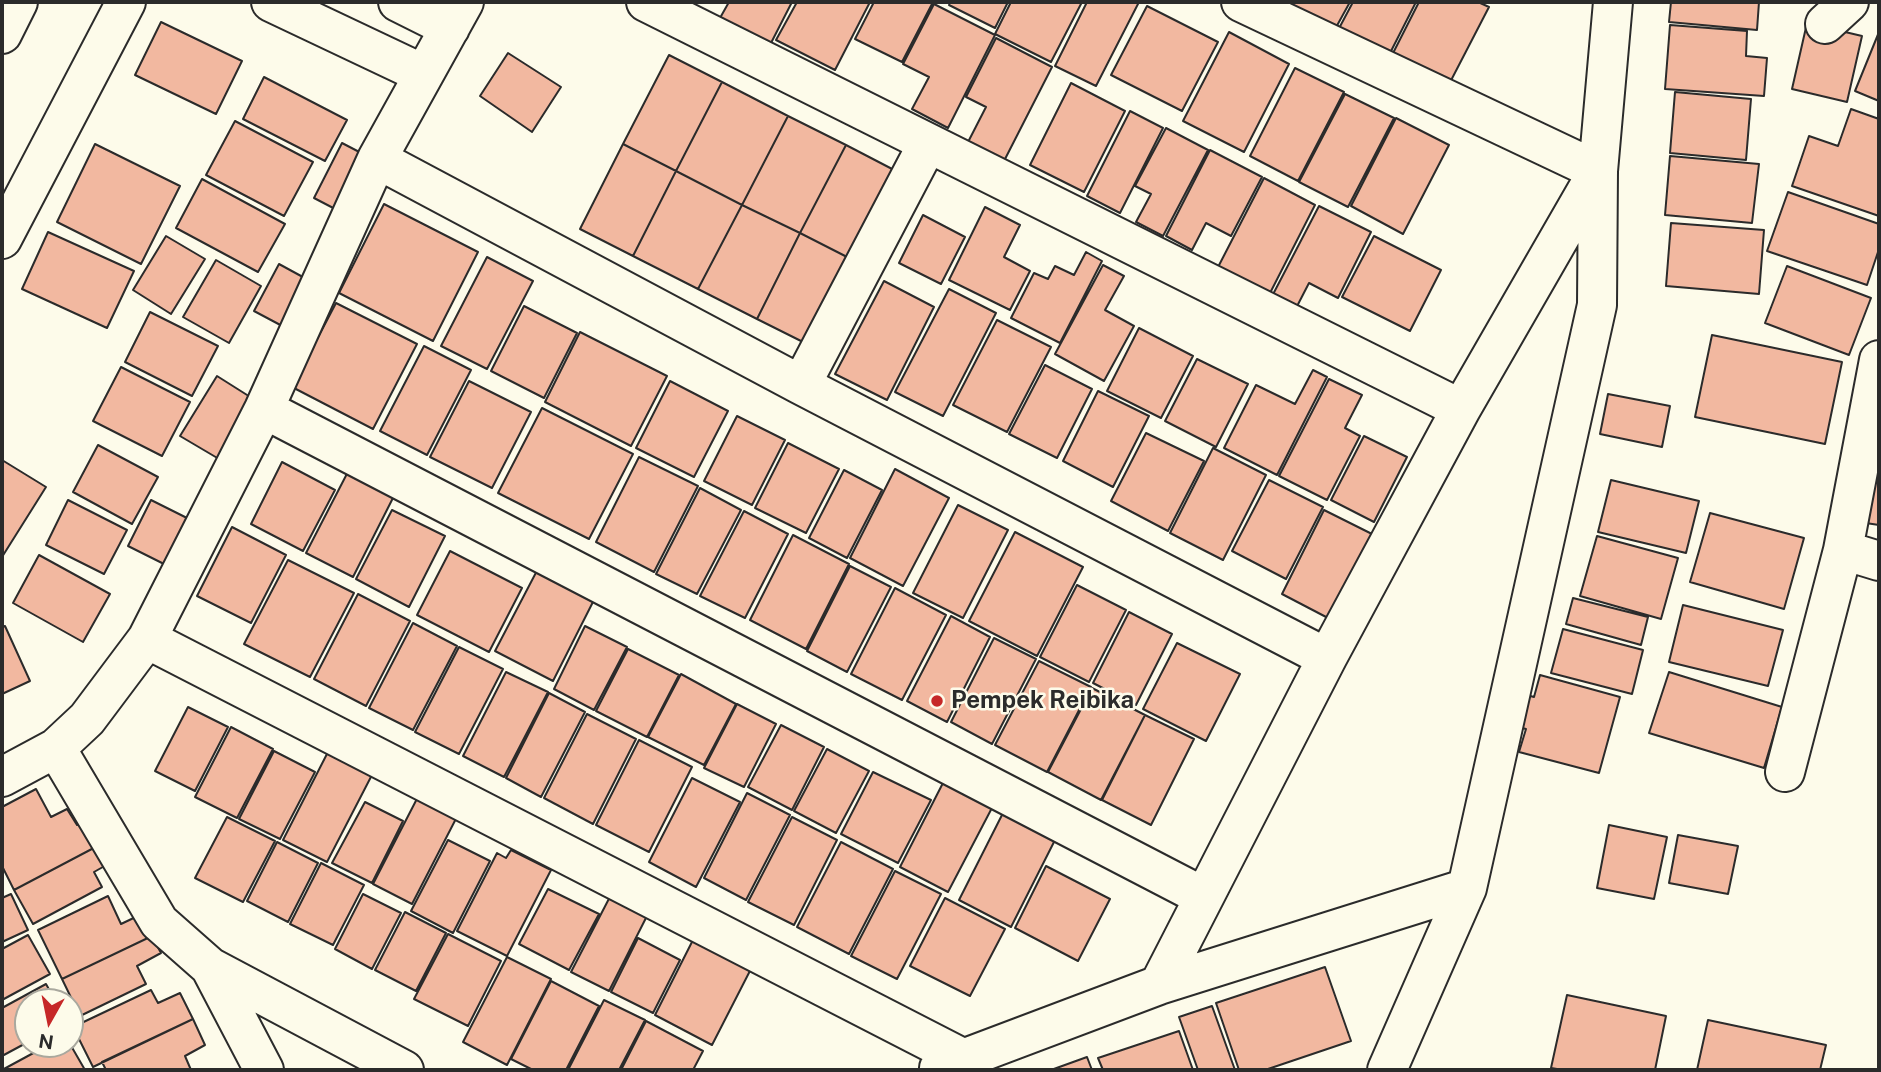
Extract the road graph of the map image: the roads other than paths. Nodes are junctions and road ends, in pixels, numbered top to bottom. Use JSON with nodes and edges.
{"nodes":[{"id":1,"x":18,"y":2,"type":"edge"},
{"id":2,"x":126,"y":2,"type":"edge"},
{"id":3,"x":271,"y":2,"type":"edge"},
{"id":4,"x":398,"y":2,"type":"edge"},
{"id":5,"x":646,"y":2,"type":"edge"},
{"id":6,"x":1241,"y":2,"type":"edge"},
{"id":7,"x":1613,"y":2,"type":"edge"},
{"id":8,"x":457,"y":15,"type":"edge"},
{"id":9,"x":2,"y":34,"type":"edge"},
{"id":10,"x":423,"y":74,"type":"junction"},
{"id":11,"x":928,"y":143,"type":"junction"},
{"id":12,"x":377,"y":159,"type":"junction"},
{"id":13,"x":1598,"y":171,"type":"junction"},
{"id":14,"x":2,"y":239,"type":"edge"},
{"id":15,"x":1879,"y":360,"type":"edge"},
{"id":16,"x":801,"y":385,"type":"junction"},
{"id":17,"x":264,"y":409,"type":"junction"},
{"id":18,"x":1461,"y":410,"type":"junction"},
{"id":19,"x":1843,"y":550,"type":"junction"},
{"id":20,"x":1879,"y":561,"type":"edge"},
{"id":21,"x":147,"y":639,"type":"junction"},
{"id":22,"x":1327,"y":658,"type":"junction"},
{"id":23,"x":56,"y":748,"type":"junction"},
{"id":24,"x":1785,"y":772,"type":"dead end"},
{"id":25,"x":2,"y":777,"type":"edge"},
{"id":26,"x":1466,"y":888,"type":"junction"},
{"id":27,"x":1204,"y":897,"type":"junction"},
{"id":28,"x":210,"y":967,"type":"junction"},
{"id":29,"x":1159,"y":985,"type":"junction"},
{"id":30,"x":1013,"y":1056,"type":"edge"},
{"id":31,"x":947,"y":1064,"type":"edge"},
{"id":32,"x":264,"y":1070,"type":"edge"},
{"id":33,"x":404,"y":1070,"type":"edge"},
{"id":34,"x":1387,"y":1070,"type":"edge"}],
"edges":[{"from":1,"to":9,"type":"street"},
{"from":2,"to":14,"type":"street"},
{"from":3,"to":10,"type":"street"},
{"from":4,"to":8,"type":"street"},
{"from":5,"to":11,"type":"street"},
{"from":6,"to":13,"type":"street"},
{"from":7,"to":13,"type":"street"},
{"from":8,"to":10,"type":"street"},
{"from":10,"to":12,"type":"street"},
{"from":11,"to":16,"type":"street"},
{"from":11,"to":18,"type":"street"},
{"from":12,"to":16,"type":"street"},
{"from":12,"to":17,"type":"street"},
{"from":13,"to":18,"type":"street"},
{"from":13,"to":26,"type":"street"},
{"from":15,"to":19,"type":"street"},
{"from":16,"to":22,"type":"street"},
{"from":17,"to":21,"type":"street"},
{"from":17,"to":27,"type":"street"},
{"from":18,"to":22,"type":"street"},
{"from":19,"to":20,"type":"street"},
{"from":19,"to":24,"type":"street"},
{"from":21,"to":23,"type":"street"},
{"from":21,"to":31,"type":"street"},
{"from":22,"to":27,"type":"street"},
{"from":23,"to":25,"type":"street"},
{"from":23,"to":28,"type":"street"},
{"from":26,"to":29,"type":"street"},
{"from":26,"to":34,"type":"street"},
{"from":27,"to":29,"type":"street"},
{"from":28,"to":32,"type":"street"},
{"from":28,"to":33,"type":"street"},
{"from":29,"to":30,"type":"street"},
{"from":30,"to":31,"type":"street"}]}
